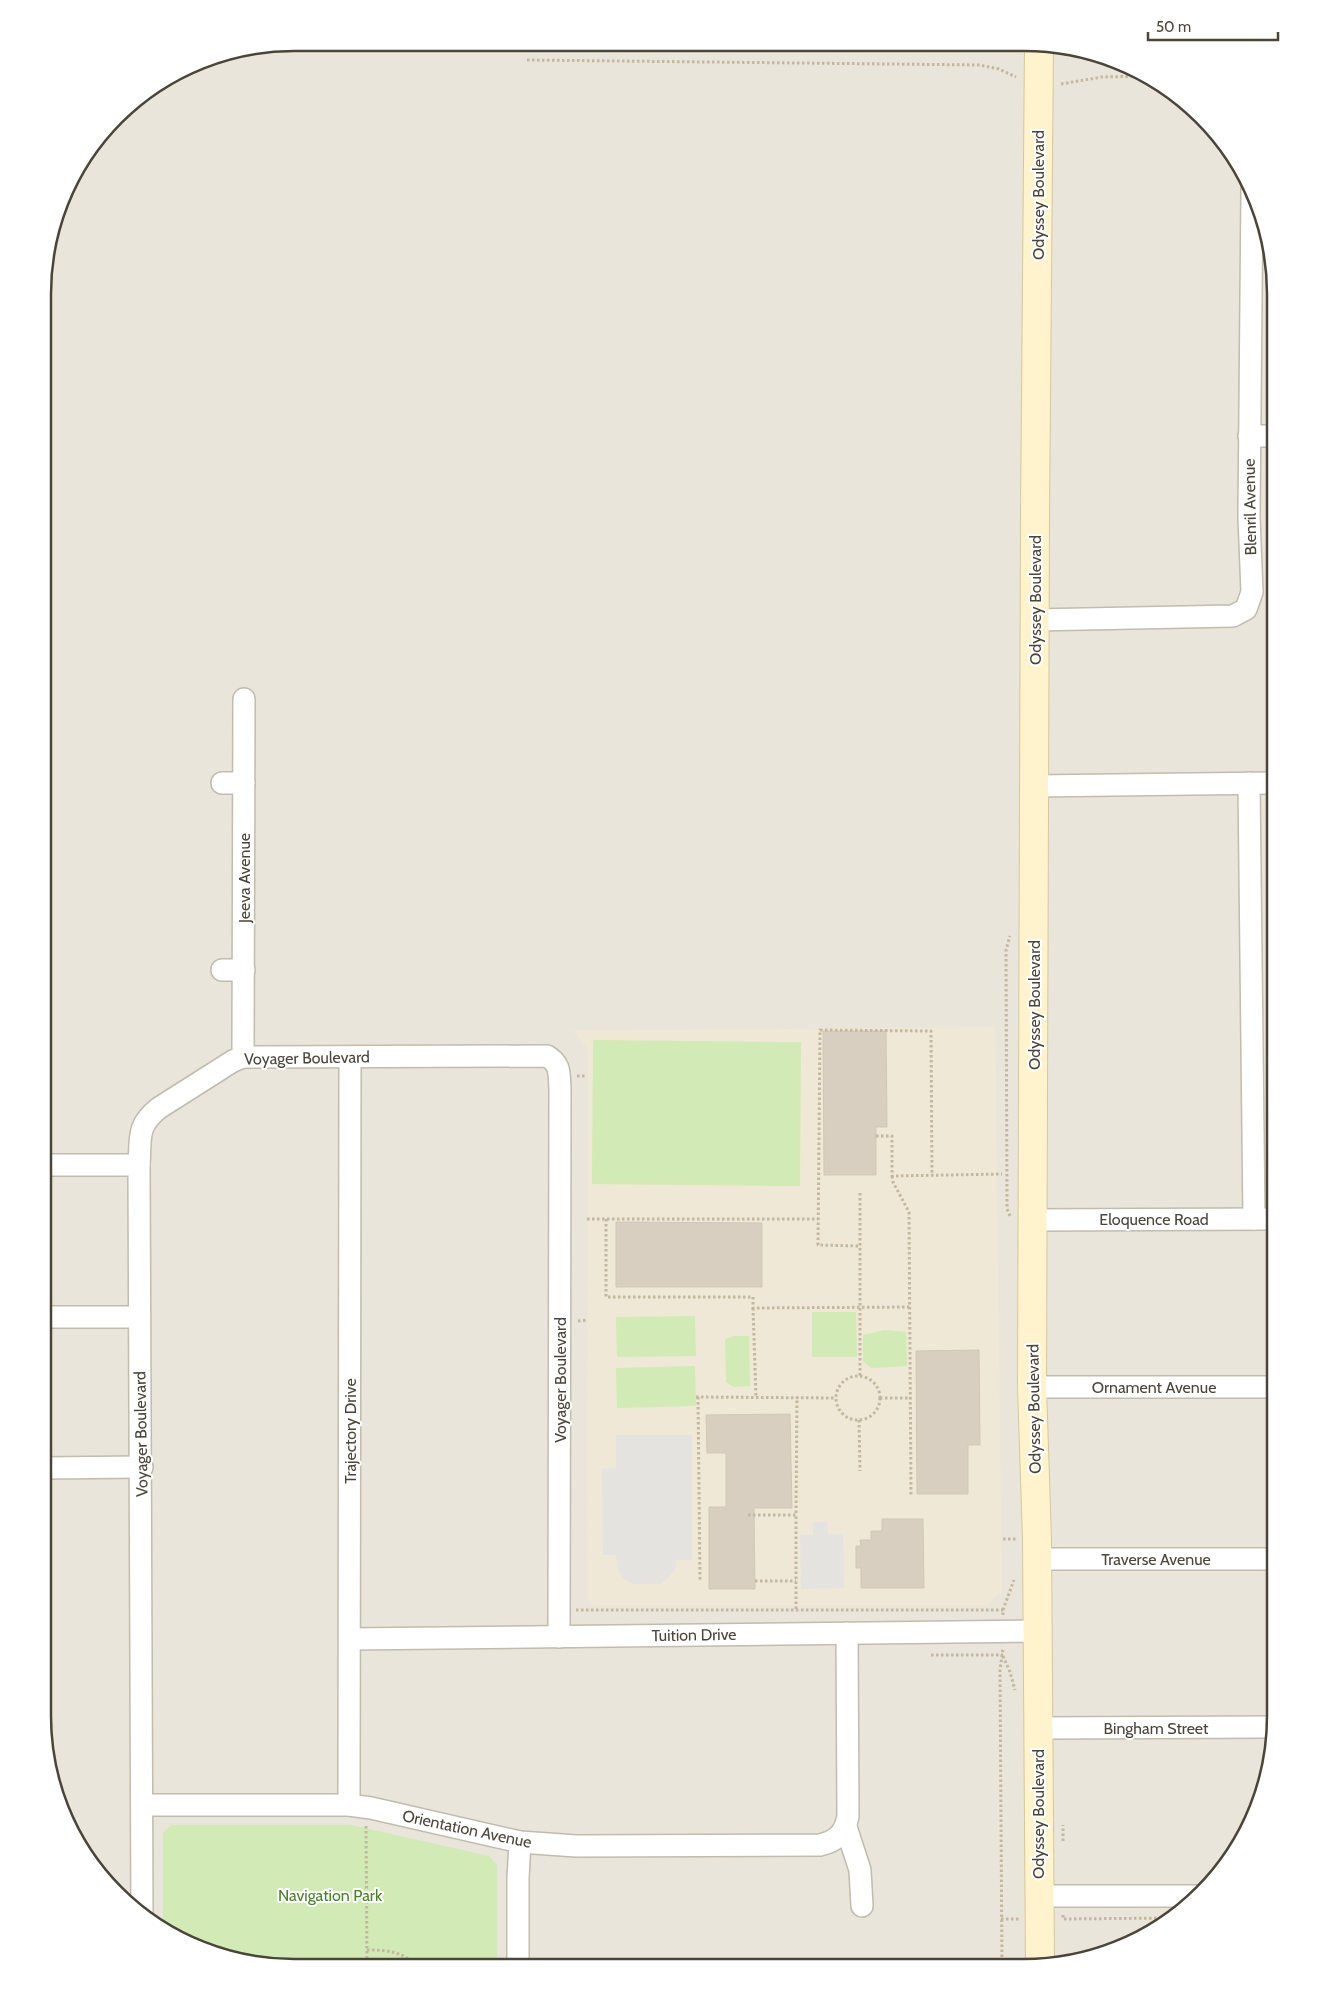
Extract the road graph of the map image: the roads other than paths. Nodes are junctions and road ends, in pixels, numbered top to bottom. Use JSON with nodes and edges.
{"nodes":[{"id":1,"x":1039,"y":52,"type":"edge"},
{"id":2,"x":1252,"y":210,"type":"edge"},
{"id":3,"x":1249,"y":436,"type":"junction"},
{"id":4,"x":1267,"y":436,"type":"edge"},
{"id":5,"x":1034,"y":620,"type":"junction"},
{"id":6,"x":244,"y":699,"type":"dead end"},
{"id":7,"x":222,"y":783,"type":"dead end"},
{"id":8,"x":244,"y":783,"type":"junction"},
{"id":9,"x":1249,"y":783,"type":"junction"},
{"id":10,"x":1267,"y":783,"type":"edge"},
{"id":11,"x":1034,"y":786,"type":"junction"},
{"id":12,"x":222,"y":970,"type":"dead end"},
{"id":13,"x":244,"y":970,"type":"junction"},
{"id":14,"x":243,"y":1057,"type":"junction"},
{"id":15,"x":350,"y":1057,"type":"junction"},
{"id":16,"x":51,"y":1165,"type":"edge"},
{"id":17,"x":139,"y":1165,"type":"junction"},
{"id":18,"x":1254,"y":1219,"type":"junction"},
{"id":19,"x":1267,"y":1219,"type":"edge"},
{"id":20,"x":1033,"y":1220,"type":"junction"},
{"id":21,"x":51,"y":1317,"type":"edge"},
{"id":22,"x":139,"y":1317,"type":"junction"},
{"id":23,"x":1032,"y":1387,"type":"junction"},
{"id":24,"x":1267,"y":1387,"type":"edge"},
{"id":25,"x":142,"y":1467,"type":"junction"},
{"id":26,"x":51,"y":1468,"type":"edge"},
{"id":27,"x":1037,"y":1559,"type":"junction"},
{"id":28,"x":1267,"y":1559,"type":"edge"},
{"id":29,"x":1038,"y":1631,"type":"junction"},
{"id":30,"x":847,"y":1633,"type":"junction"},
{"id":31,"x":559,"y":1637,"type":"junction"},
{"id":32,"x":350,"y":1639,"type":"junction"},
{"id":33,"x":1266,"y":1727,"type":"edge"},
{"id":34,"x":1038,"y":1728,"type":"junction"},
{"id":35,"x":142,"y":1805,"type":"junction"},
{"id":36,"x":349,"y":1805,"type":"junction"},
{"id":37,"x":846,"y":1827,"type":"junction"},
{"id":38,"x":520,"y":1842,"type":"junction"},
{"id":39,"x":1038,"y":1896,"type":"junction"},
{"id":40,"x":1186,"y":1896,"type":"edge"},
{"id":41,"x":142,"y":1905,"type":"edge"},
{"id":42,"x":862,"y":1906,"type":"dead end"},
{"id":43,"x":1040,"y":1958,"type":"edge"},
{"id":44,"x":518,"y":1959,"type":"edge"}],
"edges":[{"from":1,"to":5,"type":"street","name":"Odyssey Boulevard"},
{"from":2,"to":3,"type":"street","name":"Blenril Avenue"},
{"from":3,"to":4,"type":"street"},
{"from":3,"to":5,"type":"street","name":"Blenril Avenue"},
{"from":5,"to":11,"type":"street","name":"Odyssey Boulevard"},
{"from":6,"to":8,"type":"street","name":"Jeeva Avenue"},
{"from":7,"to":8,"type":"street"},
{"from":8,"to":13,"type":"street","name":"Jeeva Avenue"},
{"from":9,"to":10,"type":"street"},
{"from":9,"to":11,"type":"street"},
{"from":9,"to":18,"type":"street"},
{"from":11,"to":20,"type":"street","name":"Odyssey Boulevard"},
{"from":12,"to":13,"type":"street"},
{"from":13,"to":14,"type":"street","name":"Jeeva Avenue"},
{"from":14,"to":15,"type":"street","name":"Voyager Boulevard"},
{"from":14,"to":17,"type":"street","name":"Voyager Boulevard"},
{"from":15,"to":31,"type":"street","name":"Voyager Boulevard"},
{"from":15,"to":32,"type":"street","name":"Trajectory Drive"},
{"from":16,"to":17,"type":"street"},
{"from":17,"to":22,"type":"street","name":"Voyager Boulevard"},
{"from":18,"to":19,"type":"street","name":"Eloquence Road"},
{"from":18,"to":20,"type":"street","name":"Eloquence Road"},
{"from":20,"to":23,"type":"street","name":"Odyssey Boulevard"},
{"from":21,"to":22,"type":"street"},
{"from":22,"to":25,"type":"street","name":"Voyager Boulevard"},
{"from":23,"to":24,"type":"street","name":"Ornament Avenue"},
{"from":23,"to":27,"type":"street","name":"Odyssey Boulevard"},
{"from":25,"to":26,"type":"street"},
{"from":25,"to":35,"type":"street","name":"Voyager Boulevard"},
{"from":27,"to":28,"type":"street","name":"Traverse Avenue"},
{"from":27,"to":29,"type":"street","name":"Odyssey Boulevard"},
{"from":29,"to":30,"type":"street","name":"Tuition Drive"},
{"from":29,"to":34,"type":"street","name":"Odyssey Boulevard"},
{"from":30,"to":31,"type":"street","name":"Tuition Drive"},
{"from":30,"to":37,"type":"street"},
{"from":31,"to":32,"type":"street","name":"Tuition Drive"},
{"from":32,"to":36,"type":"street","name":"Trajectory Drive"},
{"from":33,"to":34,"type":"street","name":"Bingham Street"},
{"from":34,"to":39,"type":"street","name":"Odyssey Boulevard"},
{"from":35,"to":36,"type":"street","name":"Orientation Avenue"},
{"from":35,"to":41,"type":"street","name":"Voyager Boulevard"},
{"from":36,"to":38,"type":"street","name":"Orientation Avenue"},
{"from":37,"to":38,"type":"street","name":"Orientation Avenue"},
{"from":37,"to":42,"type":"street"},
{"from":38,"to":44,"type":"street"},
{"from":39,"to":40,"type":"street"},
{"from":39,"to":43,"type":"street","name":"Odyssey Boulevard"}]}
